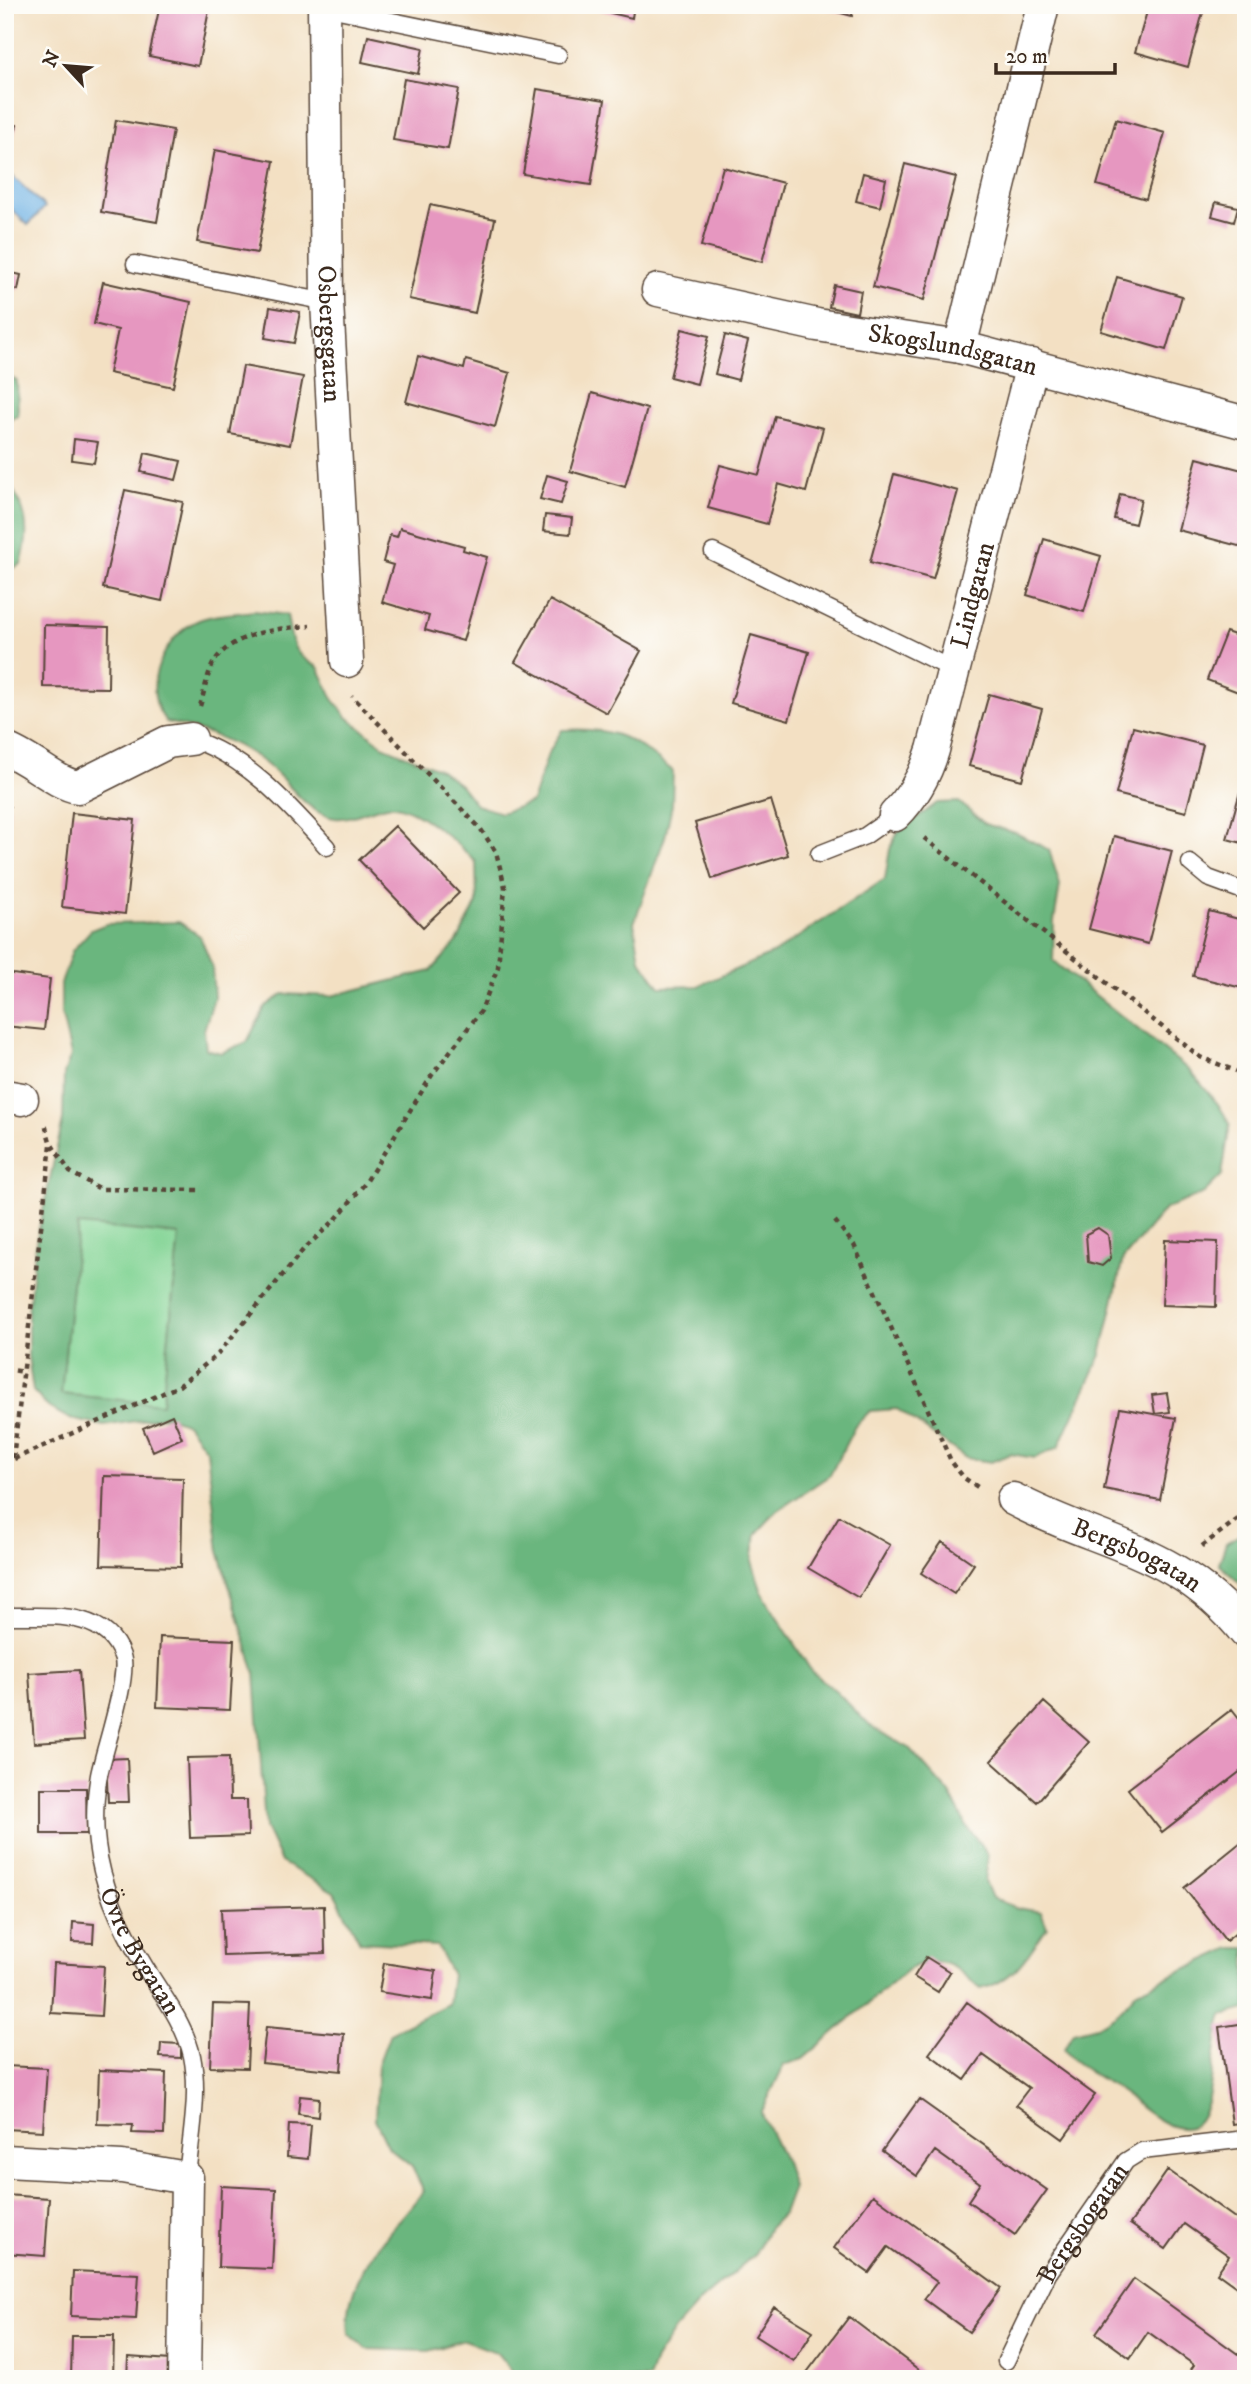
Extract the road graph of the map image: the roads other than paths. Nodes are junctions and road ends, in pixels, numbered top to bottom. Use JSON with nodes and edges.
{"nodes":[{"id":1,"x":1043,"y":5,"type":"edge"},
{"id":2,"x":324,"y":6,"type":"edge"},
{"id":3,"x":558,"y":55,"type":"dead end"},
{"id":4,"x":135,"y":264,"type":"dead end"},
{"id":5,"x":658,"y":290,"type":"dead end"},
{"id":6,"x":327,"y":302,"type":"junction"},
{"id":7,"x":960,"y":347,"type":"junction"},
{"id":8,"x":1032,"y":365,"type":"junction"},
{"id":9,"x":1246,"y":423,"type":"edge"},
{"id":10,"x":713,"y":552,"type":"dead end"},
{"id":11,"x":347,"y":661,"type":"road end"},
{"id":12,"x":954,"y":670,"type":"junction"},
{"id":13,"x":191,"y":739,"type":"joint"},
{"id":14,"x":5,"y":750,"type":"edge"},
{"id":15,"x":895,"y":816,"type":"joint"},
{"id":16,"x":327,"y":847,"type":"dead end"},
{"id":17,"x":819,"y":854,"type":"dead end"},
{"id":18,"x":1190,"y":863,"type":"dead end"},
{"id":19,"x":1246,"y":892,"type":"edge"},
{"id":20,"x":1013,"y":1499,"type":"road end"},
{"id":21,"x":5,"y":1616,"type":"edge"},
{"id":22,"x":1246,"y":1633,"type":"edge"},
{"id":23,"x":1246,"y":2139,"type":"edge"},
{"id":24,"x":5,"y":2161,"type":"edge"},
{"id":25,"x":187,"y":2178,"type":"junction"},
{"id":26,"x":1006,"y":2361,"type":"dead end"},
{"id":27,"x":184,"y":2379,"type":"edge"}],
"edges":[{"from":1,"to":7,"type":"street"},
{"from":2,"to":3,"type":"lane"},
{"from":2,"to":6,"type":"street","name":"Osbergsgatan"},
{"from":4,"to":6,"type":"lane"},
{"from":5,"to":7,"type":"street","name":"Skogslundsgatan"},
{"from":6,"to":11,"type":"street","name":"Osbergsgatan"},
{"from":7,"to":8,"type":"street","name":"Skogslundsgatan"},
{"from":8,"to":9,"type":"street","name":"Skogslundsgatan"},
{"from":8,"to":12,"type":"street","name":"Lindgatan"},
{"from":10,"to":12,"type":"lane"},
{"from":12,"to":15,"type":"street","name":"Lindgatan"},
{"from":13,"to":14,"type":"street"},
{"from":13,"to":16,"type":"lane"},
{"from":15,"to":17,"type":"lane"},
{"from":18,"to":19,"type":"lane"},
{"from":20,"to":22,"type":"street","name":"Bergsbogatan"},
{"from":21,"to":25,"type":"lane","name":"Övre Bygatan"},
{"from":23,"to":26,"type":"lane","name":"Bergsbogatan"},
{"from":24,"to":25,"type":"street"},
{"from":25,"to":27,"type":"street","name":"Övre Bygatan"}]}
